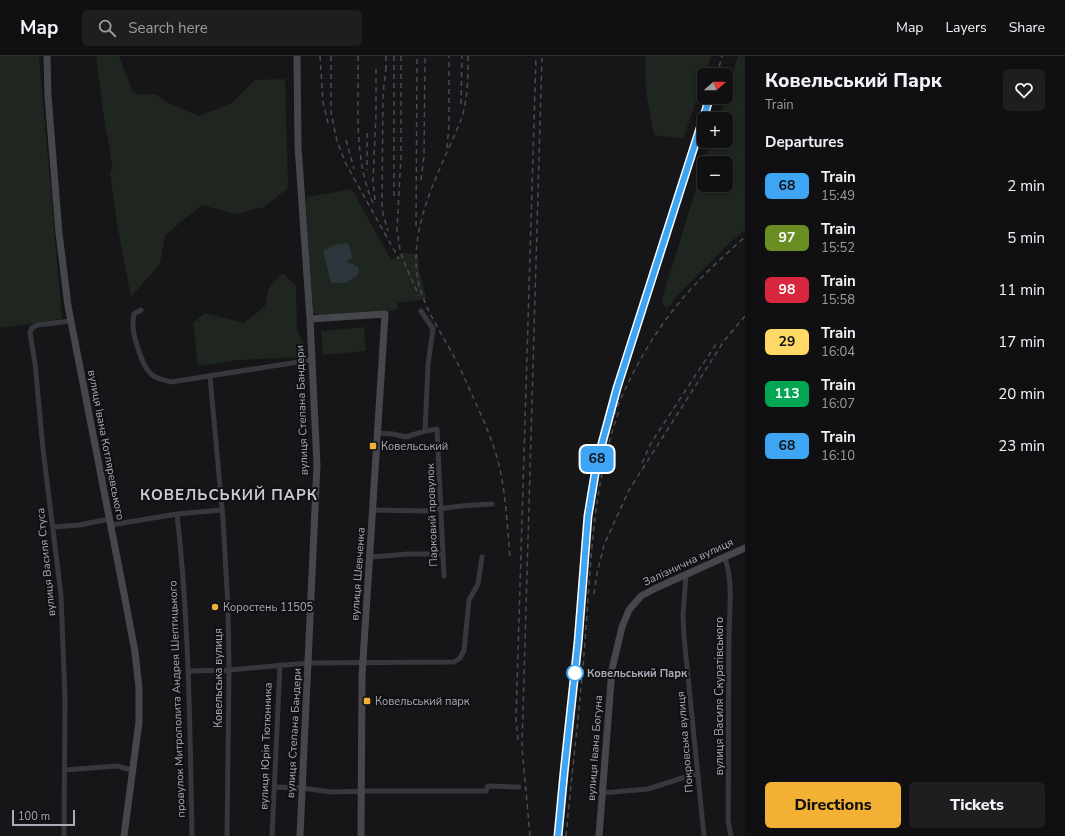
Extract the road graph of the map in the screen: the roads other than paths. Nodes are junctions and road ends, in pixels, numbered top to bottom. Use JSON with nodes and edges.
{"nodes":[{"id":1,"x":47,"y":56,"type":"edge"},
{"id":2,"x":297,"y":56,"type":"edge"},
{"id":3,"x":141,"y":310,"type":"dead end"},
{"id":4,"x":421,"y":311,"type":"dead end"},
{"id":5,"x":310,"y":319,"type":"junction"},
{"id":6,"x":71,"y":321,"type":"junction"},
{"id":7,"x":311,"y":360,"type":"junction"},
{"id":8,"x":210,"y":377,"type":"junction"},
{"id":9,"x":425,"y":431,"type":"junction"},
{"id":10,"x":378,"y":433,"type":"junction"},
{"id":11,"x":492,"y":504,"type":"dead end"},
{"id":12,"x":441,"y":509,"type":"junction"},
{"id":13,"x":221,"y":510,"type":"junction"},
{"id":14,"x":374,"y":510,"type":"junction"},
{"id":15,"x":177,"y":514,"type":"junction"},
{"id":16,"x":110,"y":522,"type":"junction"},
{"id":17,"x":53,"y":527,"type":"junction"},
{"id":18,"x":745,"y":548,"type":"edge"},
{"id":19,"x":443,"y":554,"type":"junction"},
{"id":20,"x":482,"y":556,"type":"dead end"},
{"id":21,"x":371,"y":557,"type":"junction"},
{"id":22,"x":724,"y":557,"type":"junction"},
{"id":23,"x":686,"y":575,"type":"junction"},
{"id":24,"x":444,"y":576,"type":"dead end"},
{"id":25,"x":641,"y":596,"type":"joint"},
{"id":26,"x":363,"y":662,"type":"junction"},
{"id":27,"x":308,"y":663,"type":"junction"},
{"id":28,"x":280,"y":665,"type":"junction"},
{"id":29,"x":229,"y":670,"type":"junction"},
{"id":30,"x":189,"y":671,"type":"junction"},
{"id":31,"x":65,"y":770,"type":"junction"},
{"id":32,"x":132,"y":770,"type":"junction"},
{"id":33,"x":698,"y":774,"type":"junction"},
{"id":34,"x":275,"y":787,"type":"junction"},
{"id":35,"x":519,"y":787,"type":"dead end"},
{"id":36,"x":302,"y":788,"type":"junction"},
{"id":37,"x":361,"y":791,"type":"junction"},
{"id":38,"x":602,"y":793,"type":"junction"},
{"id":39,"x":64,"y":836,"type":"edge"},
{"id":40,"x":124,"y":836,"type":"edge"},
{"id":41,"x":192,"y":836,"type":"edge"},
{"id":42,"x":227,"y":836,"type":"edge"},
{"id":43,"x":272,"y":836,"type":"edge"},
{"id":44,"x":300,"y":836,"type":"edge"},
{"id":45,"x":361,"y":836,"type":"edge"},
{"id":46,"x":599,"y":836,"type":"edge"},
{"id":47,"x":704,"y":836,"type":"edge"},
{"id":48,"x":731,"y":836,"type":"edge"}],
"edges":[{"from":1,"to":6,"type":"street","name":"вулиця Івана Котляревського"},
{"from":2,"to":5,"type":"street","name":"вулиця Степана Бандери"},
{"from":3,"to":8,"type":"street"},
{"from":4,"to":9,"type":"street"},
{"from":5,"to":7,"type":"street","name":"вулиця Степана Бандери"},
{"from":5,"to":10,"type":"street","name":"вулиця Шевченка"},
{"from":6,"to":16,"type":"street","name":"вулиця Івана Котляревського"},
{"from":6,"to":17,"type":"street","name":"вулиця Василя Стуса"},
{"from":7,"to":8,"type":"street"},
{"from":7,"to":27,"type":"street","name":"вулиця Степана Бандери"},
{"from":8,"to":13,"type":"street","name":"Ковельська вулиця"},
{"from":9,"to":10,"type":"street"},
{"from":9,"to":12,"type":"street","name":"Парковий провулок"},
{"from":10,"to":14,"type":"street","name":"вулиця Шевченка"},
{"from":11,"to":12,"type":"street"},
{"from":12,"to":14,"type":"street"},
{"from":12,"to":19,"type":"street","name":"Парковий провулок"},
{"from":13,"to":15,"type":"street"},
{"from":13,"to":29,"type":"street","name":"Ковельська вулиця"},
{"from":14,"to":21,"type":"street","name":"вулиця Шевченка"},
{"from":15,"to":16,"type":"street"},
{"from":15,"to":30,"type":"street","name":"провулок Митрополита Андрея Шептицького"},
{"from":16,"to":17,"type":"street"},
{"from":16,"to":32,"type":"street","name":"вулиця Івана Котляревського"},
{"from":17,"to":31,"type":"street","name":"вулиця Василя Стуса"},
{"from":18,"to":22,"type":"street","name":"Залізнична вулиця"},
{"from":19,"to":21,"type":"street"},
{"from":19,"to":24,"type":"street","name":"Парковий провулок"},
{"from":20,"to":26,"type":"street"},
{"from":21,"to":26,"type":"street","name":"вулиця Шевченка"},
{"from":22,"to":23,"type":"street","name":"Залізнична вулиця"},
{"from":22,"to":48,"type":"street","name":"вулиця Василя Скуратівського"},
{"from":23,"to":25,"type":"street","name":"Залізнична вулиця"},
{"from":23,"to":33,"type":"street","name":"Покровська вулиця"},
{"from":25,"to":38,"type":"street","name":"вулиця Івана Богуна"},
{"from":26,"to":27,"type":"street"},
{"from":26,"to":37,"type":"street","name":"вулиця Шевченка"},
{"from":27,"to":28,"type":"street"},
{"from":27,"to":36,"type":"street","name":"вулиця Степана Бандери"},
{"from":28,"to":29,"type":"street","name":"вулиця Юрія Тютюнника"},
{"from":28,"to":34,"type":"street","name":"вулиця Юрія Тютюнника"},
{"from":29,"to":30,"type":"street","name":"вулиця Юрія Тютюнника"},
{"from":29,"to":42,"type":"street","name":"Ковельська вулиця"},
{"from":30,"to":41,"type":"street","name":"провулок Митрополита Андрея Шептицького"},
{"from":31,"to":32,"type":"street"},
{"from":31,"to":39,"type":"street","name":"вулиця Василя Стуса"},
{"from":32,"to":40,"type":"street","name":"вулиця Івана Котляревського"},
{"from":33,"to":38,"type":"street"},
{"from":33,"to":47,"type":"street","name":"Покровська вулиця"},
{"from":34,"to":36,"type":"street"},
{"from":34,"to":43,"type":"street","name":"вулиця Юрія Тютюнника"},
{"from":35,"to":37,"type":"street"},
{"from":36,"to":37,"type":"street"},
{"from":36,"to":44,"type":"street","name":"вулиця Степана Бандери"},
{"from":37,"to":45,"type":"street","name":"вулиця Шевченка"},
{"from":38,"to":46,"type":"street","name":"вулиця Івана Богуна"}]}
